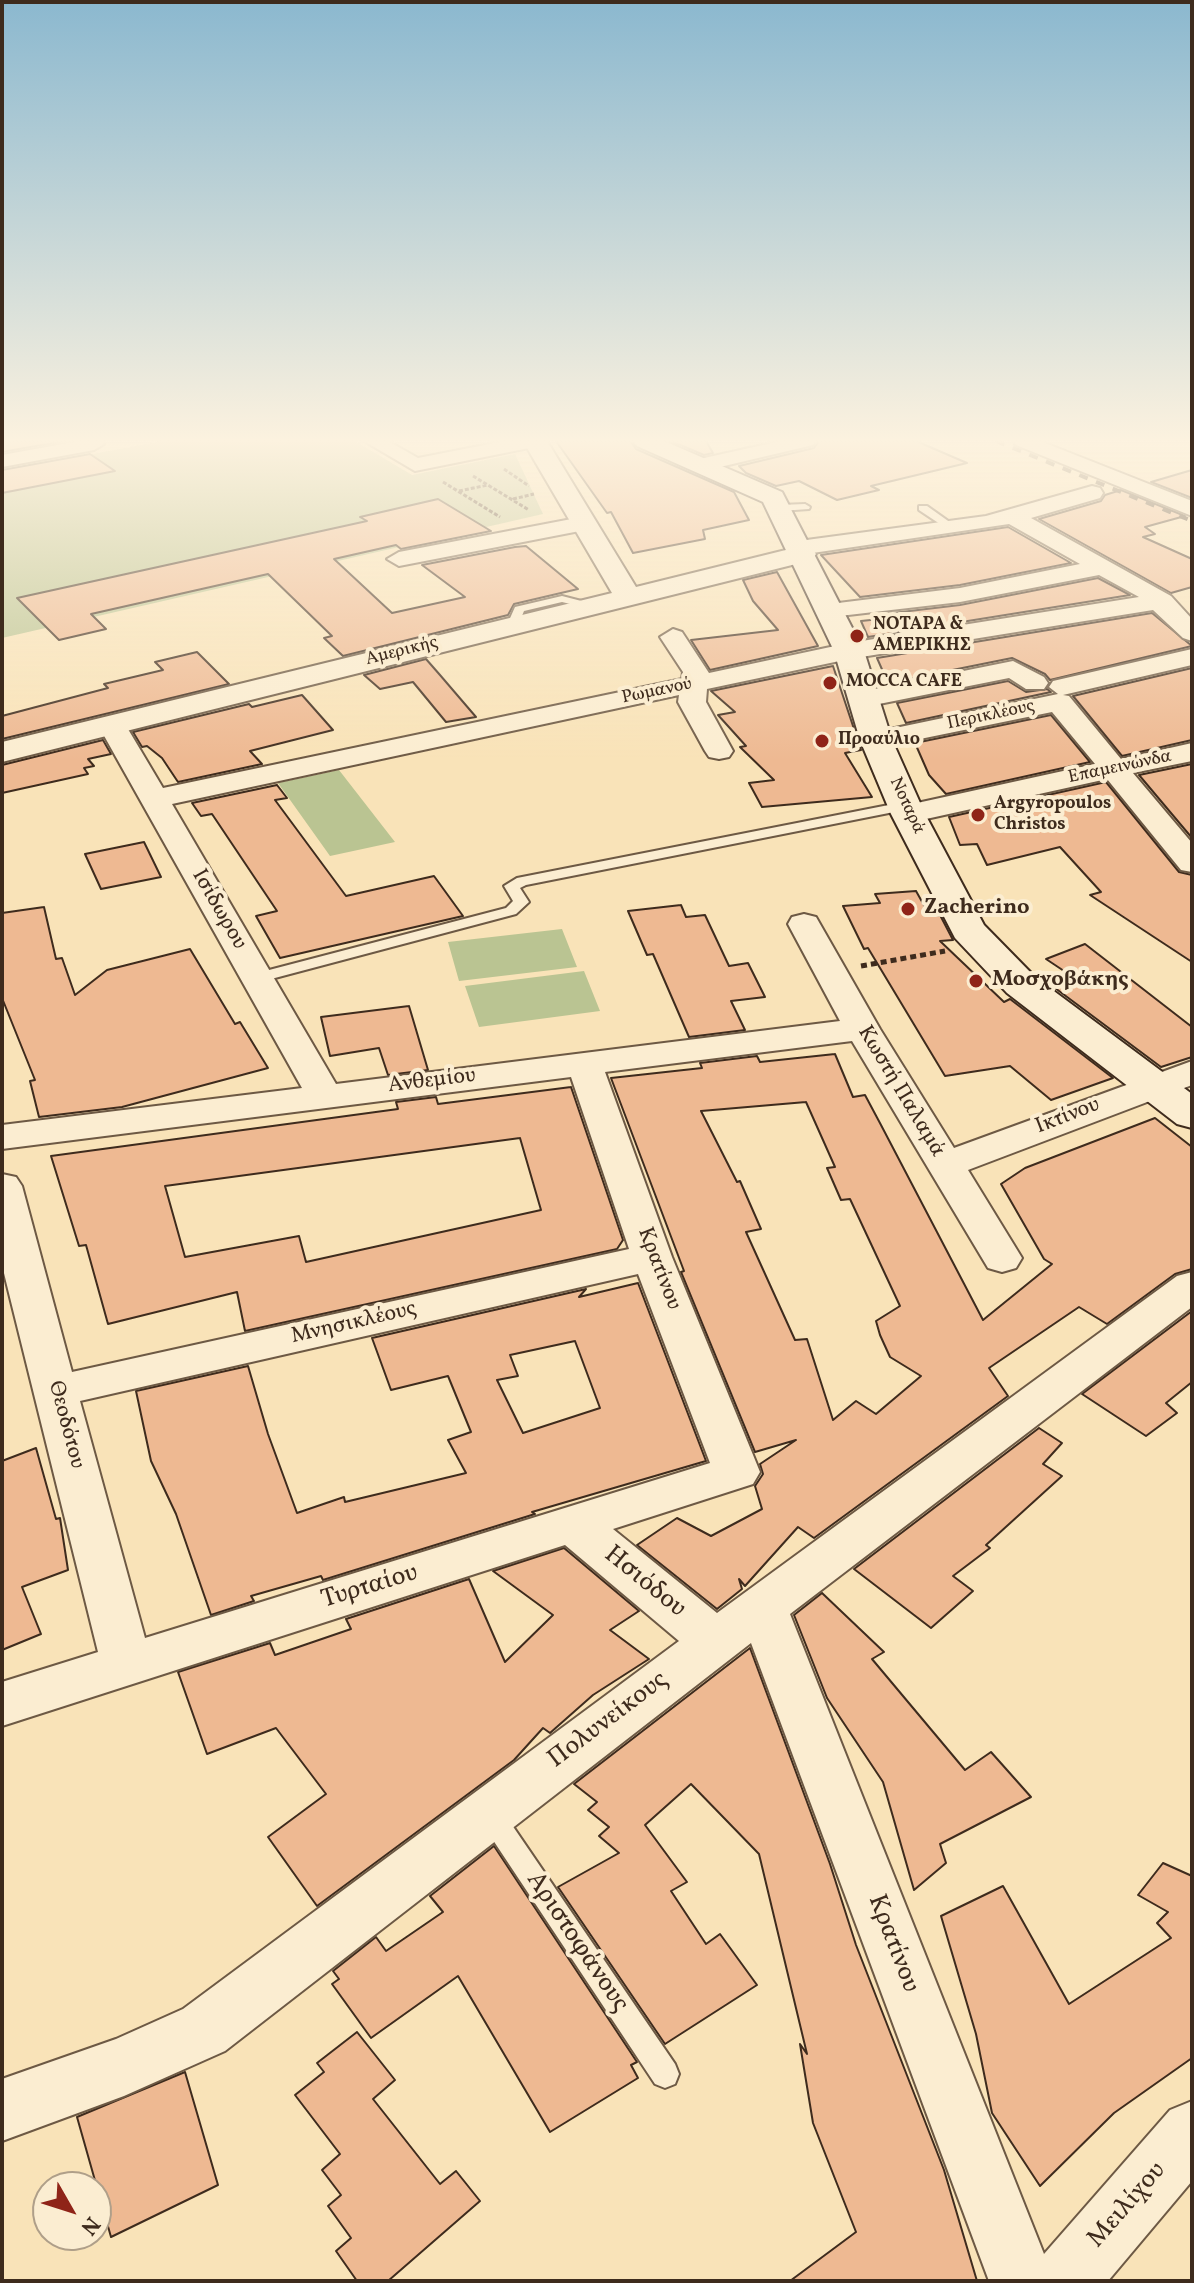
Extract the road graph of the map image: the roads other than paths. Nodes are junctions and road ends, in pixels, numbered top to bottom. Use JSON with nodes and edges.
{"nodes":[{"id":1,"x":459,"y":548,"type":"edge"},
{"id":2,"x":597,"y":548,"type":"edge"},
{"id":3,"x":800,"y":548,"type":"edge"},
{"id":4,"x":824,"y":548,"type":"edge"},
{"id":5,"x":1067,"y":548,"type":"edge"},
{"id":6,"x":801,"y":551,"type":"junction"},
{"id":7,"x":399,"y":559,"type":"dead end"},
{"id":8,"x":1101,"y":567,"type":"junction"},
{"id":9,"x":628,"y":596,"type":"junction"},
{"id":10,"x":1162,"y":601,"type":"junction"},
{"id":11,"x":831,"y":610,"type":"junction"},
{"id":12,"x":1192,"y":633,"type":"edge"},
{"id":13,"x":673,"y":637,"type":"dead end"},
{"id":14,"x":849,"y":651,"type":"junction"},
{"id":15,"x":1192,"y":657,"type":"edge"},
{"id":16,"x":696,"y":684,"type":"junction"},
{"id":17,"x":1042,"y":685,"type":"junction"},
{"id":18,"x":864,"y":699,"type":"junction"},
{"id":19,"x":112,"y":725,"type":"junction"},
{"id":20,"x":876,"y":740,"type":"junction"},
{"id":21,"x":719,"y":751,"type":"dead end"},
{"id":22,"x":2,"y":752,"type":"edge"},
{"id":23,"x":1192,"y":752,"type":"edge"},
{"id":24,"x":1117,"y":769,"type":"junction"},
{"id":25,"x":154,"y":799,"type":"junction"},
{"id":26,"x":906,"y":810,"type":"junction"},
{"id":27,"x":1192,"y":863,"type":"edge"},
{"id":28,"x":804,"y":924,"type":"dead end"},
{"id":29,"x":256,"y":978,"type":"junction"},
{"id":30,"x":862,"y":1029,"type":"junction"},
{"id":31,"x":584,"y":1063,"type":"junction"},
{"id":32,"x":1192,"y":1072,"type":"edge"},
{"id":33,"x":1151,"y":1084,"type":"junction"},
{"id":34,"x":324,"y":1095,"type":"junction"},
{"id":35,"x":1192,"y":1115,"type":"edge"},
{"id":36,"x":2,"y":1137,"type":"edge"},
{"id":37,"x":945,"y":1165,"type":"junction"},
{"id":38,"x":2,"y":1186,"type":"edge"},
{"id":39,"x":652,"y":1257,"type":"junction"},
{"id":40,"x":1002,"y":1258,"type":"dead end"},
{"id":41,"x":1192,"y":1286,"type":"edge"},
{"id":42,"x":56,"y":1391,"type":"junction"},
{"id":43,"x":737,"y":1472,"type":"joint"},
{"id":44,"x":573,"y":1524,"type":"junction"},
{"id":45,"x":762,"y":1606,"type":"junction"},
{"id":46,"x":715,"y":1641,"type":"junction"},
{"id":47,"x":127,"y":1665,"type":"junction"},
{"id":48,"x":2,"y":1704,"type":"edge"},
{"id":49,"x":488,"y":1812,"type":"junction"},
{"id":50,"x":665,"y":2074,"type":"dead end"},
{"id":51,"x":2,"y":2110,"type":"edge"},
{"id":52,"x":1192,"y":2132,"type":"edge"},
{"id":53,"x":1022,"y":2281,"type":"edge"},
{"id":54,"x":1065,"y":2281,"type":"edge"}],
"edges":[{"from":1,"to":7,"type":"street"},
{"from":2,"to":9,"type":"main road"},
{"from":3,"to":6,"type":"main road","name":"Νοταρά"},
{"from":4,"to":6,"type":"street"},
{"from":5,"to":8,"type":"street"},
{"from":6,"to":9,"type":"main road","name":"Αμερικής"},
{"from":6,"to":11,"type":"main road","name":"Νοταρά"},
{"from":8,"to":10,"type":"street"},
{"from":8,"to":11,"type":"street"},
{"from":9,"to":19,"type":"main road","name":"Αμερικής"},
{"from":10,"to":12,"type":"street"},
{"from":10,"to":14,"type":"street","name":"Ρωμανού"},
{"from":11,"to":14,"type":"main road","name":"Νοταρά"},
{"from":13,"to":16,"type":"street"},
{"from":14,"to":16,"type":"street","name":"Ρωμανού"},
{"from":14,"to":18,"type":"main road","name":"Νοταρά"},
{"from":15,"to":17,"type":"street","name":"Περικλέους"},
{"from":16,"to":21,"type":"street"},
{"from":16,"to":25,"type":"street","name":"Ρωμανού"},
{"from":17,"to":18,"type":"street"},
{"from":17,"to":20,"type":"street","name":"Περικλέους"},
{"from":17,"to":24,"type":"street"},
{"from":18,"to":20,"type":"main road","name":"Νοταρά"},
{"from":19,"to":22,"type":"main road","name":"Αμερικής"},
{"from":19,"to":25,"type":"street","name":"Ισίδωρου"},
{"from":20,"to":26,"type":"main road","name":"Νοταρά"},
{"from":23,"to":24,"type":"street","name":"Επαμεινώνδα"},
{"from":24,"to":26,"type":"street","name":"Επαμεινώνδα"},
{"from":24,"to":27,"type":"street"},
{"from":25,"to":29,"type":"street","name":"Ισίδωρου"},
{"from":26,"to":29,"type":"lane"},
{"from":26,"to":33,"type":"main road","name":"Νοταρά"},
{"from":28,"to":30,"type":"street","name":"Κωστή Παλαμά"},
{"from":29,"to":34,"type":"street","name":"Ισίδωρου"},
{"from":30,"to":31,"type":"street","name":"Ανθεμίου"},
{"from":30,"to":37,"type":"street","name":"Κωστή Παλαμά"},
{"from":31,"to":34,"type":"street","name":"Ανθεμίου"},
{"from":31,"to":39,"type":"street","name":"Κρατίνου"},
{"from":32,"to":33,"type":"street","name":"Ικτίνου"},
{"from":33,"to":35,"type":"main road","name":"Νοταρά"},
{"from":33,"to":37,"type":"street","name":"Ικτίνου"},
{"from":34,"to":36,"type":"street","name":"Ανθεμίου"},
{"from":37,"to":40,"type":"street","name":"Κωστή Παλαμά"},
{"from":38,"to":42,"type":"street","name":"Θεοδότου"},
{"from":39,"to":42,"type":"street","name":"Μνησικλέους"},
{"from":39,"to":43,"type":"street","name":"Κρατίνου"},
{"from":41,"to":45,"type":"street","name":"Πολυνείκους"},
{"from":42,"to":47,"type":"street","name":"Θεοδότου"},
{"from":43,"to":44,"type":"street","name":"Τυρταίου"},
{"from":44,"to":46,"type":"street","name":"Ησιόδου"},
{"from":44,"to":47,"type":"street","name":"Τυρταίου"},
{"from":45,"to":46,"type":"street","name":"Πολυνείκους"},
{"from":45,"to":53,"type":"street","name":"Κρατίνου"},
{"from":46,"to":49,"type":"street","name":"Πολυνείκους"},
{"from":47,"to":48,"type":"street","name":"Τυρταίου"},
{"from":49,"to":50,"type":"lane","name":"Αριστοφάνους"},
{"from":49,"to":51,"type":"street","name":"Πολυνείκους"},
{"from":52,"to":54,"type":"street","name":"Μειλίχου"}]}
